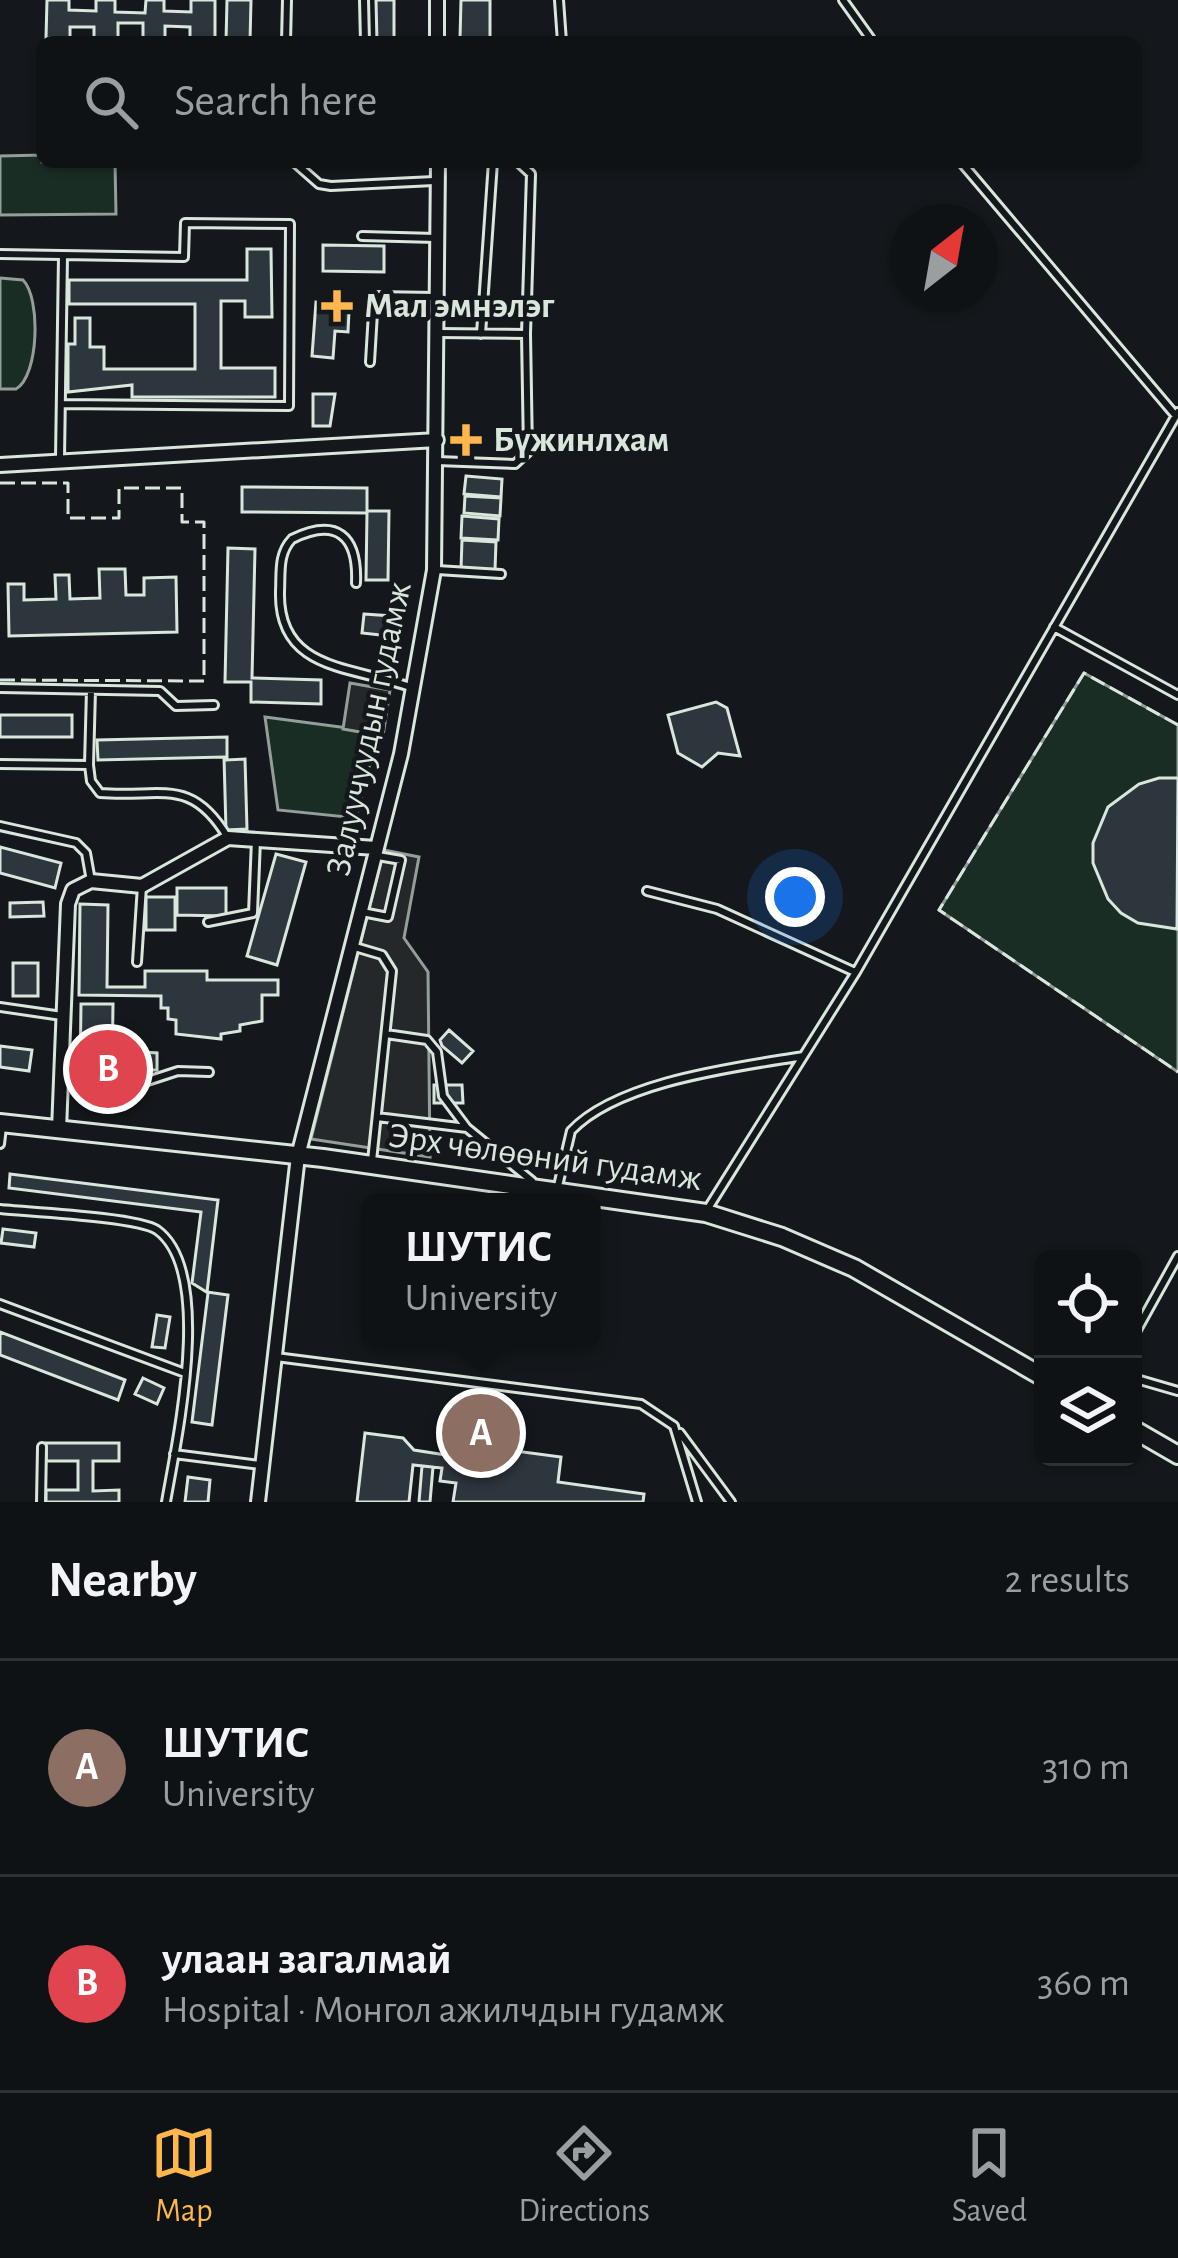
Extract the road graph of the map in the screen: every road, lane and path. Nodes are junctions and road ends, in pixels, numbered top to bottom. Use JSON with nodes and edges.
{"nodes":[{"id":1,"x":286,"y":0,"type":"edge"},
{"id":2,"x":364,"y":0,"type":"edge"},
{"id":3,"x":437,"y":0,"type":"edge"},
{"id":4,"x":560,"y":0,"type":"edge"},
{"id":5,"x":843,"y":0,"type":"edge"},
{"id":6,"x":286,"y":36,"type":"edge"},
{"id":7,"x":365,"y":36,"type":"edge"},
{"id":8,"x":437,"y":36,"type":"edge"},
{"id":9,"x":562,"y":36,"type":"edge"},
{"id":10,"x":869,"y":36,"type":"edge"},
{"id":11,"x":301,"y":168,"type":"edge"},
{"id":12,"x":438,"y":168,"type":"edge"},
{"id":13,"x":493,"y":168,"type":"edge"},
{"id":14,"x":524,"y":168,"type":"edge"},
{"id":15,"x":966,"y":168,"type":"edge"},
{"id":16,"x":438,"y":181,"type":"junction"},
{"id":17,"x":362,"y":236,"type":"dead end"},
{"id":18,"x":440,"y":238,"type":"junction"},
{"id":19,"x":0,"y":254,"type":"edge"},
{"id":20,"x":63,"y":256,"type":"junction"},
{"id":21,"x":440,"y":297,"type":"junction"},
{"id":22,"x":439,"y":333,"type":"junction"},
{"id":23,"x":481,"y":334,"type":"junction"},
{"id":24,"x":526,"y":334,"type":"junction"},
{"id":25,"x":370,"y":362,"type":"dead end"},
{"id":26,"x":61,"y":404,"type":"junction"},
{"id":27,"x":1177,"y":414,"type":"edge"},
{"id":28,"x":437,"y":440,"type":"junction"},
{"id":29,"x":437,"y":461,"type":"junction"},
{"id":30,"x":60,"y":462,"type":"junction"},
{"id":31,"x":0,"y":465,"type":"edge"},
{"id":32,"x":434,"y":570,"type":"junction"},
{"id":33,"x":501,"y":574,"type":"dead end"},
{"id":34,"x":356,"y":583,"type":"dead end"},
{"id":35,"x":1054,"y":627,"type":"junction"},
{"id":36,"x":0,"y":688,"type":"edge"},
{"id":37,"x":414,"y":688,"type":"junction"},
{"id":38,"x":91,"y":690,"type":"junction"},
{"id":39,"x":1178,"y":695,"type":"edge"},
{"id":40,"x":214,"y":705,"type":"dead end"},
{"id":41,"x":0,"y":764,"type":"edge"},
{"id":42,"x":89,"y":766,"type":"junction"},
{"id":43,"x":0,"y":826,"type":"edge"},
{"id":44,"x":228,"y":838,"type":"junction"},
{"id":45,"x":256,"y":840,"type":"junction"},
{"id":46,"x":375,"y":852,"type":"junction"},
{"id":47,"x":91,"y":881,"type":"junction"},
{"id":48,"x":142,"y":886,"type":"junction"},
{"id":49,"x":646,"y":891,"type":"dead end"},
{"id":50,"x":360,"y":912,"type":"junction"},
{"id":51,"x":208,"y":922,"type":"dead end"},
{"id":52,"x":352,"y":946,"type":"junction"},
{"id":53,"x":137,"y":962,"type":"dead end"},
{"id":54,"x":856,"y":972,"type":"junction"},
{"id":55,"x":0,"y":1006,"type":"edge"},
{"id":56,"x":66,"y":1016,"type":"junction"},
{"id":57,"x":386,"y":1034,"type":"junction"},
{"id":58,"x":803,"y":1056,"type":"junction"},
{"id":59,"x":209,"y":1072,"type":"dead end"},
{"id":60,"x":64,"y":1083,"type":"junction"},
{"id":61,"x":377,"y":1117,"type":"junction"},
{"id":62,"x":1,"y":1123,"type":"edge"},
{"id":63,"x":467,"y":1128,"type":"junction"},
{"id":64,"x":59,"y":1130,"type":"junction"},
{"id":65,"x":0,"y":1144,"type":"edge"},
{"id":66,"x":298,"y":1156,"type":"junction"},
{"id":67,"x":371,"y":1165,"type":"junction"},
{"id":68,"x":548,"y":1188,"type":"junction"},
{"id":69,"x":580,"y":1193,"type":"edge"},
{"id":70,"x":601,"y":1196,"type":"edge"},
{"id":71,"x":0,"y":1209,"type":"edge"},
{"id":72,"x":706,"y":1213,"type":"junction"},
{"id":73,"x":1178,"y":1256,"type":"edge"},
{"id":74,"x":0,"y":1304,"type":"edge"},
{"id":75,"x":1142,"y":1321,"type":"edge"},
{"id":76,"x":276,"y":1357,"type":"junction"},
{"id":77,"x":1034,"y":1372,"type":"edge"},
{"id":78,"x":185,"y":1373,"type":"junction"},
{"id":79,"x":1142,"y":1381,"type":"edge"},
{"id":80,"x":1178,"y":1391,"type":"edge"},
{"id":81,"x":674,"y":1426,"type":"junction"},
{"id":82,"x":1142,"y":1434,"type":"edge"},
{"id":83,"x":42,"y":1448,"type":"dead end"},
{"id":84,"x":174,"y":1454,"type":"junction"},
{"id":85,"x":1178,"y":1455,"type":"edge"},
{"id":86,"x":263,"y":1466,"type":"junction"},
{"id":87,"x":41,"y":1502,"type":"edge"},
{"id":88,"x":166,"y":1502,"type":"edge"},
{"id":89,"x":258,"y":1502,"type":"edge"},
{"id":90,"x":698,"y":1502,"type":"edge"},
{"id":91,"x":731,"y":1502,"type":"edge"}],
"edges":[{"from":1,"to":6,"type":"lane"},
{"from":2,"to":7,"type":"lane"},
{"from":3,"to":8,"type":"street"},
{"from":4,"to":9,"type":"lane"},
{"from":5,"to":10,"type":"lane"},
{"from":11,"to":16,"type":"lane"},
{"from":12,"to":16,"type":"street","name":"Залуучуудын гудамж"},
{"from":13,"to":23,"type":"lane"},
{"from":14,"to":24,"type":"lane"},
{"from":15,"to":27,"type":"lane"},
{"from":16,"to":18,"type":"street","name":"Залуучуудын гудамж"},
{"from":17,"to":18,"type":"lane"},
{"from":18,"to":21,"type":"street","name":"Залуучуудын гудамж"},
{"from":19,"to":20,"type":"lane"},
{"from":20,"to":26,"type":"lane"},
{"from":20,"to":26,"type":"lane"},
{"from":21,"to":22,"type":"street","name":"Залуучуудын гудамж"},
{"from":21,"to":25,"type":"lane"},
{"from":22,"to":23,"type":"lane"},
{"from":22,"to":28,"type":"street","name":"Залуучуудын гудамж"},
{"from":23,"to":24,"type":"lane"},
{"from":24,"to":29,"type":"lane"},
{"from":26,"to":30,"type":"lane"},
{"from":27,"to":35,"type":"lane"},
{"from":28,"to":29,"type":"street","name":"Залуучуудын гудамж"},
{"from":28,"to":30,"type":"street"},
{"from":29,"to":32,"type":"street","name":"Залуучуудын гудамж"},
{"from":30,"to":31,"type":"street"},
{"from":32,"to":33,"type":"lane"},
{"from":32,"to":37,"type":"street","name":"Залуучуудын гудамж"},
{"from":34,"to":37,"type":"lane"},
{"from":35,"to":39,"type":"lane"},
{"from":35,"to":54,"type":"lane"},
{"from":36,"to":38,"type":"lane"},
{"from":37,"to":46,"type":"street","name":"Залуучуудын гудамж"},
{"from":38,"to":40,"type":"lane"},
{"from":38,"to":42,"type":"lane"},
{"from":41,"to":42,"type":"lane"},
{"from":42,"to":44,"type":"lane"},
{"from":43,"to":47,"type":"lane"},
{"from":44,"to":45,"type":"street"},
{"from":44,"to":48,"type":"street"},
{"from":45,"to":46,"type":"street"},
{"from":45,"to":51,"type":"lane"},
{"from":46,"to":50,"type":"street","name":"Залуучуудын гудамж"},
{"from":46,"to":50,"type":"lane"},
{"from":47,"to":48,"type":"street"},
{"from":47,"to":56,"type":"street"},
{"from":48,"to":53,"type":"lane"},
{"from":49,"to":54,"type":"lane"},
{"from":50,"to":52,"type":"street","name":"Залуучуудын гудамж"},
{"from":52,"to":57,"type":"lane"},
{"from":52,"to":66,"type":"street","name":"Залуучуудын гудамж"},
{"from":54,"to":58,"type":"lane"},
{"from":55,"to":56,"type":"lane"},
{"from":56,"to":60,"type":"street"},
{"from":57,"to":61,"type":"lane"},
{"from":57,"to":63,"type":"lane"},
{"from":58,"to":68,"type":"lane"},
{"from":58,"to":72,"type":"lane"},
{"from":59,"to":60,"type":"lane"},
{"from":60,"to":64,"type":"street"},
{"from":61,"to":63,"type":"lane"},
{"from":61,"to":67,"type":"lane"},
{"from":62,"to":64,"type":"main road","name":"Эрх чөлөөний гудамж"},
{"from":62,"to":65,"type":"lane"},
{"from":63,"to":68,"type":"lane"},
{"from":64,"to":66,"type":"main road","name":"Эрх чөлөөний гудамж"},
{"from":66,"to":67,"type":"main road","name":"Эрх чөлөөний гудамж"},
{"from":66,"to":76,"type":"street","name":"Залуучуудын гудамж"},
{"from":67,"to":68,"type":"main road","name":"Эрх чөлөөний гудамж"},
{"from":68,"to":69,"type":"main road","name":"Эрх чөлөөний гудамж"},
{"from":70,"to":72,"type":"main road","name":"Эрх чөлөөний гудамж"},
{"from":71,"to":78,"type":"lane"},
{"from":72,"to":77,"type":"main road","name":"Эрх чөлөөний гудамж"},
{"from":73,"to":75,"type":"lane"},
{"from":74,"to":78,"type":"lane"},
{"from":76,"to":81,"type":"lane"},
{"from":76,"to":86,"type":"street","name":"Залуучуудын гудамж"},
{"from":78,"to":84,"type":"lane"},
{"from":79,"to":80,"type":"lane"},
{"from":81,"to":90,"type":"lane"},
{"from":81,"to":91,"type":"lane"},
{"from":82,"to":85,"type":"main road"},
{"from":83,"to":87,"type":"lane"},
{"from":84,"to":86,"type":"lane"},
{"from":84,"to":88,"type":"lane"},
{"from":86,"to":89,"type":"street","name":"Залуучуудын гудамж"}]}
